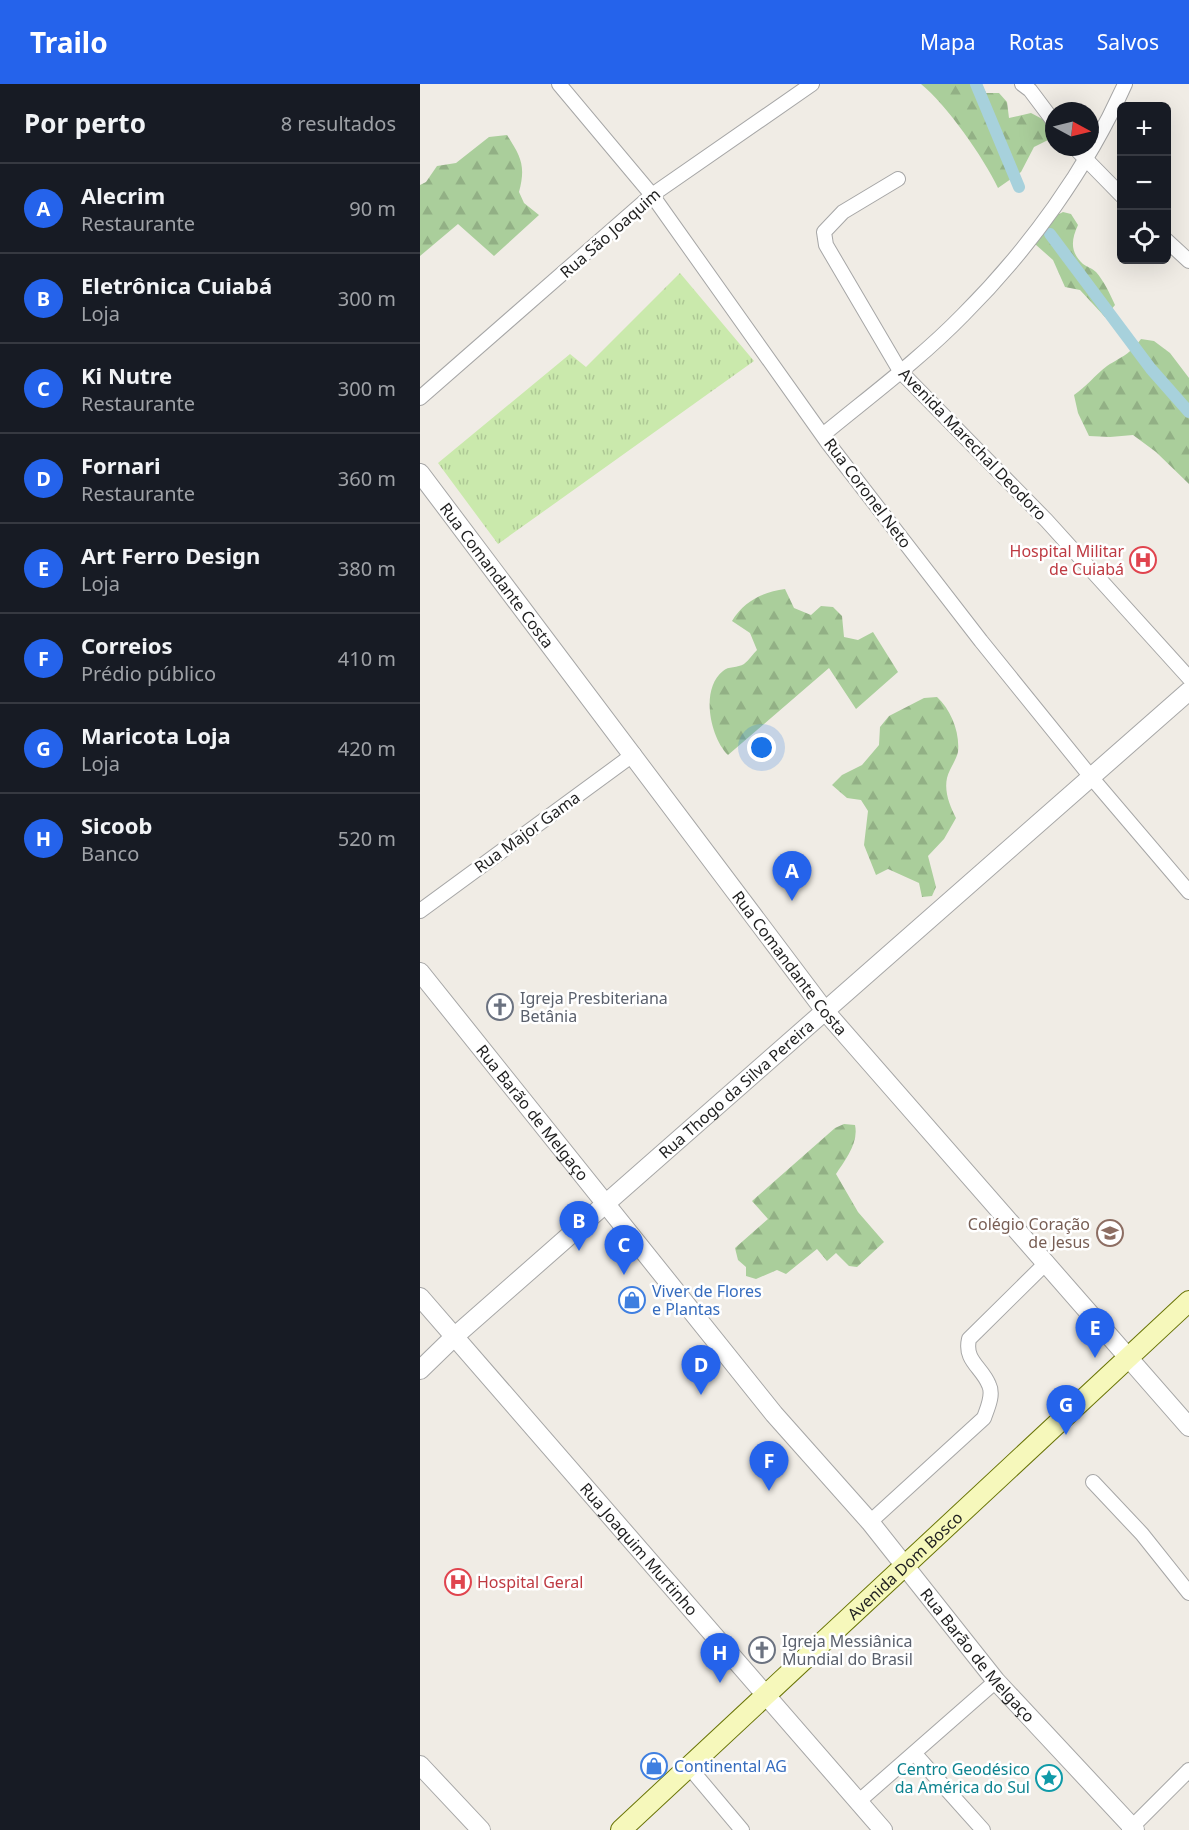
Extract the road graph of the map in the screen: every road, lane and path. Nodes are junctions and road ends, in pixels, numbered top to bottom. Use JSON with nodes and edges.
{"nodes":[{"id":1,"x":559,"y":84,"type":"edge"},
{"id":2,"x":812,"y":84,"type":"edge"},
{"id":3,"x":1022,"y":84,"type":"edge"},
{"id":4,"x":1125,"y":84,"type":"edge"},
{"id":5,"x":1045,"y":110,"type":"edge"},
{"id":6,"x":1081,"y":156,"type":"edge"},
{"id":7,"x":1086,"y":162,"type":"junction"},
{"id":8,"x":898,"y":179,"type":"dead end"},
{"id":9,"x":1117,"y":191,"type":"edge"},
{"id":10,"x":652,"y":195,"type":"junction"},
{"id":11,"x":1171,"y":244,"type":"edge"},
{"id":12,"x":1189,"y":261,"type":"edge"},
{"id":13,"x":900,"y":371,"type":"junction"},
{"id":14,"x":420,"y":398,"type":"edge"},
{"id":15,"x":824,"y":434,"type":"junction"},
{"id":16,"x":420,"y":473,"type":"edge"},
{"id":17,"x":1189,"y":678,"type":"edge"},
{"id":18,"x":1189,"y":691,"type":"edge"},
{"id":19,"x":634,"y":754,"type":"junction"},
{"id":20,"x":1091,"y":777,"type":"junction"},
{"id":21,"x":1189,"y":892,"type":"edge"},
{"id":22,"x":420,"y":910,"type":"edge"},
{"id":23,"x":420,"y":972,"type":"edge"},
{"id":24,"x":825,"y":1011,"type":"junction"},
{"id":25,"x":605,"y":1205,"type":"junction"},
{"id":26,"x":1047,"y":1262,"type":"junction"},
{"id":27,"x":420,"y":1297,"type":"edge"},
{"id":28,"x":1189,"y":1300,"type":"edge"},
{"id":29,"x":454,"y":1337,"type":"junction"},
{"id":30,"x":1129,"y":1357,"type":"junction"},
{"id":31,"x":420,"y":1370,"type":"edge"},
{"id":32,"x":1189,"y":1427,"type":"edge"},
{"id":33,"x":1093,"y":1482,"type":"dead end"},
{"id":34,"x":870,"y":1522,"type":"junction"},
{"id":35,"x":906,"y":1566,"type":"junction"},
{"id":36,"x":1189,"y":1593,"type":"edge"},
{"id":37,"x":996,"y":1681,"type":"junction"},
{"id":38,"x":765,"y":1695,"type":"junction"},
{"id":39,"x":915,"y":1754,"type":"junction"},
{"id":40,"x":420,"y":1766,"type":"edge"},
{"id":41,"x":688,"y":1767,"type":"junction"},
{"id":42,"x":1189,"y":1770,"type":"edge"},
{"id":43,"x":858,"y":1802,"type":"junction"},
{"id":44,"x":1132,"y":1829,"type":"edge"},
{"id":45,"x":481,"y":1830,"type":"edge"},
{"id":46,"x":621,"y":1830,"type":"edge"},
{"id":47,"x":742,"y":1830,"type":"edge"},
{"id":48,"x":883,"y":1830,"type":"edge"},
{"id":49,"x":983,"y":1830,"type":"edge"}],
"edges":[{"from":1,"to":10,"type":"street","name":"Rua Coronel Neto"},
{"from":2,"to":10,"type":"street","name":"Rua São Joaquim"},
{"from":3,"to":5,"type":"street"},
{"from":4,"to":7,"type":"street"},
{"from":6,"to":7,"type":"street"},
{"from":7,"to":9,"type":"street"},
{"from":7,"to":13,"type":"street"},
{"from":8,"to":13,"type":"street","name":"Avenida Marechal Deodoro"},
{"from":10,"to":14,"type":"street","name":"Rua São Joaquim"},
{"from":10,"to":15,"type":"street","name":"Rua Coronel Neto"},
{"from":11,"to":12,"type":"street"},
{"from":13,"to":15,"type":"street"},
{"from":13,"to":17,"type":"street","name":"Avenida Marechal Deodoro"},
{"from":15,"to":20,"type":"street","name":"Rua Coronel Neto"},
{"from":16,"to":19,"type":"street","name":"Rua Comandante Costa"},
{"from":18,"to":20,"type":"street","name":"Rua Thogo da Silva Pereira"},
{"from":19,"to":22,"type":"street","name":"Rua Major Gama"},
{"from":19,"to":24,"type":"street","name":"Rua Comandante Costa"},
{"from":20,"to":21,"type":"street","name":"Rua Coronel Neto"},
{"from":20,"to":24,"type":"street","name":"Rua Thogo da Silva Pereira"},
{"from":23,"to":25,"type":"street","name":"Rua Barão de Melgaço"},
{"from":24,"to":25,"type":"street","name":"Rua Thogo da Silva Pereira"},
{"from":24,"to":26,"type":"street","name":"Rua Comandante Costa"},
{"from":25,"to":29,"type":"street","name":"Rua Thogo da Silva Pereira"},
{"from":25,"to":34,"type":"street","name":"Rua Barão de Melgaço"},
{"from":26,"to":30,"type":"street","name":"Rua Comandante Costa"},
{"from":26,"to":34,"type":"street"},
{"from":27,"to":29,"type":"street","name":"Rua Joaquim Murtinho"},
{"from":28,"to":30,"type":"main road","name":"Avenida Dom Bosco"},
{"from":29,"to":31,"type":"street","name":"Rua Thogo da Silva Pereira"},
{"from":29,"to":38,"type":"street","name":"Rua Joaquim Murtinho"},
{"from":30,"to":32,"type":"street","name":"Rua Comandante Costa"},
{"from":30,"to":35,"type":"main road","name":"Avenida Dom Bosco"},
{"from":33,"to":36,"type":"street"},
{"from":34,"to":35,"type":"street","name":"Rua Barão de Melgaço"},
{"from":35,"to":37,"type":"street","name":"Rua Barão de Melgaço"},
{"from":35,"to":38,"type":"main road","name":"Avenida Dom Bosco"},
{"from":37,"to":39,"type":"street"},
{"from":37,"to":44,"type":"street","name":"Rua Barão de Melgaço"},
{"from":38,"to":41,"type":"main road","name":"Avenida Dom Bosco"},
{"from":38,"to":43,"type":"street","name":"Rua Joaquim Murtinho"},
{"from":39,"to":43,"type":"street"},
{"from":39,"to":49,"type":"street"},
{"from":40,"to":45,"type":"street"},
{"from":41,"to":46,"type":"main road","name":"Avenida Dom Bosco"},
{"from":41,"to":47,"type":"street"},
{"from":42,"to":44,"type":"street"},
{"from":43,"to":48,"type":"street","name":"Rua Joaquim Murtinho"}]}
